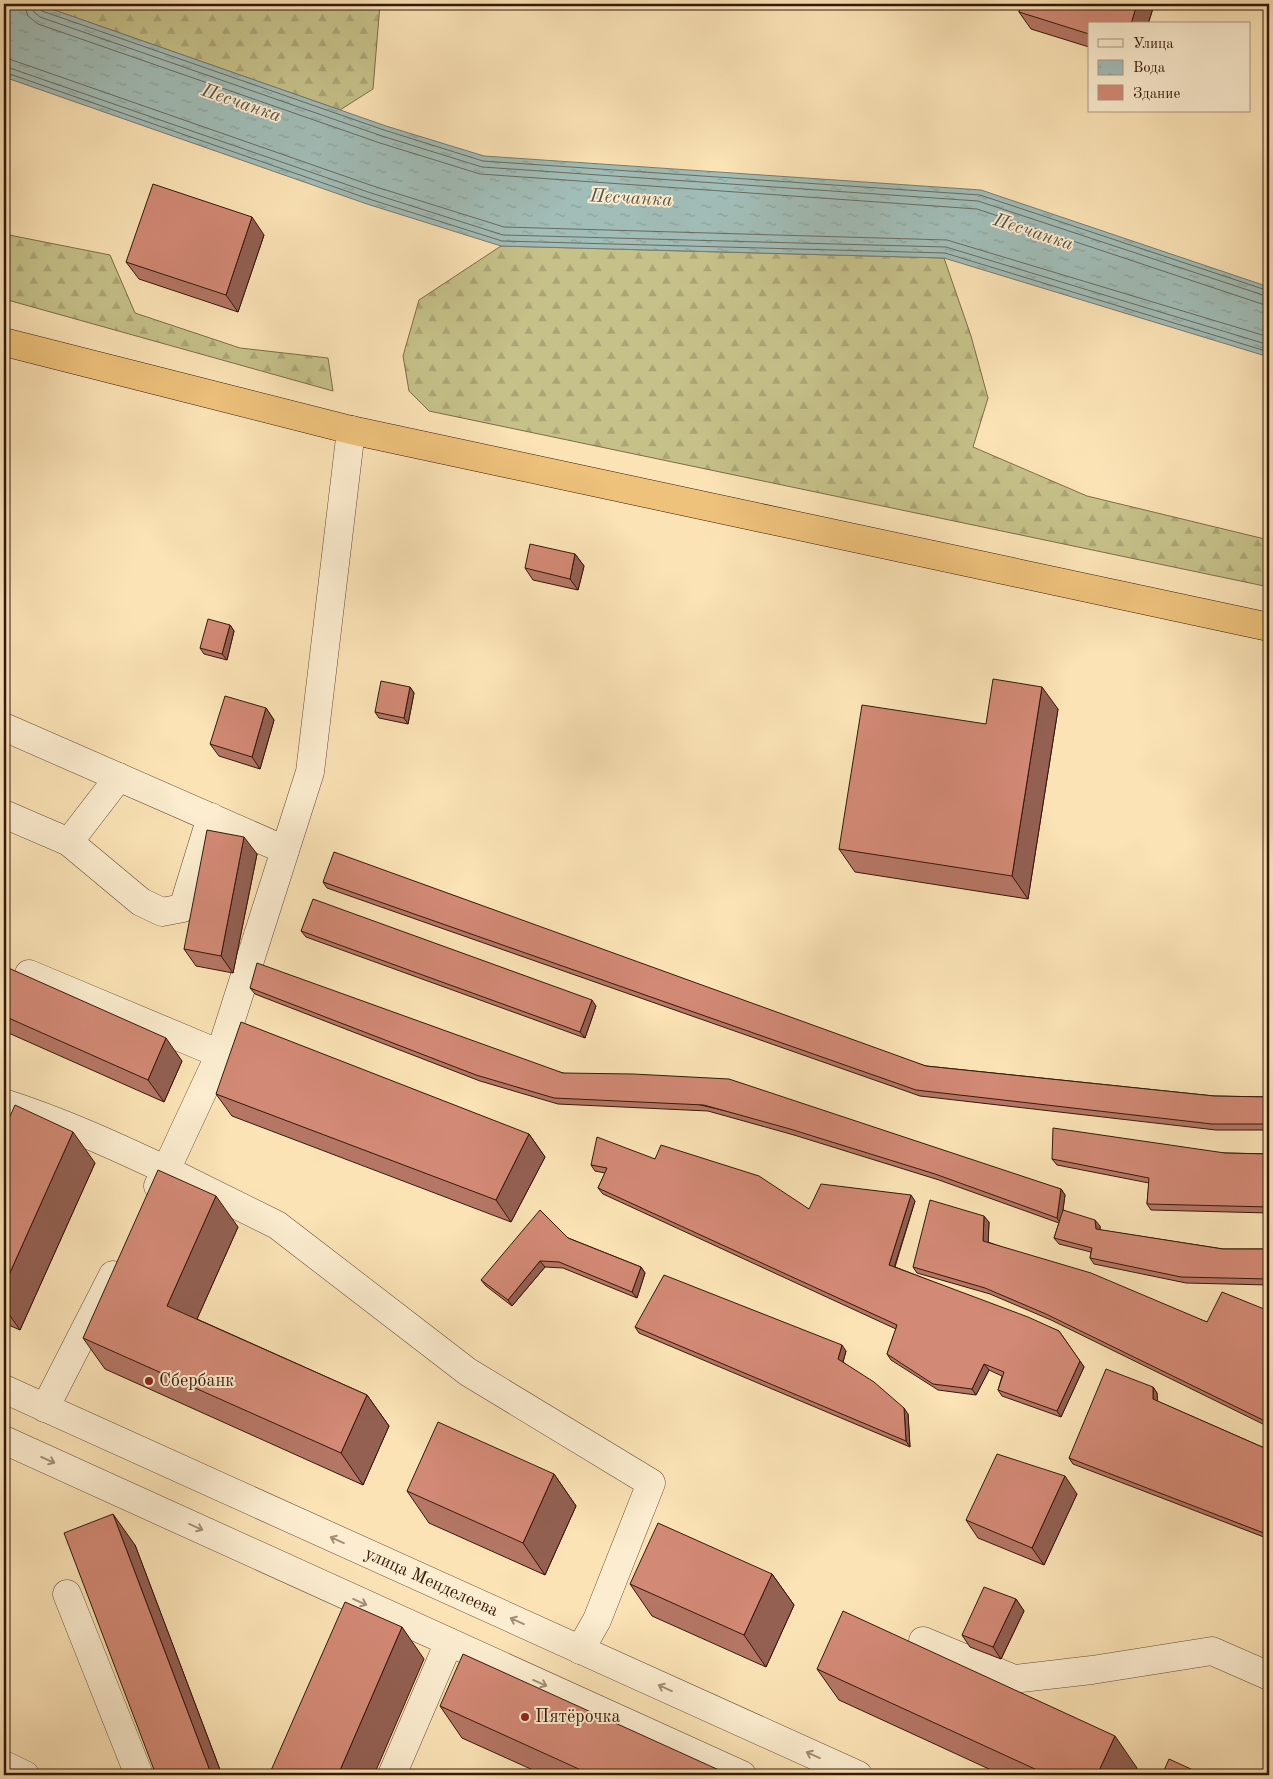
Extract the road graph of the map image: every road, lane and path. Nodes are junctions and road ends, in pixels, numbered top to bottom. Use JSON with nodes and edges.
{"nodes":[{"id":1,"x":4,"y":342,"type":"edge"},
{"id":2,"x":351,"y":430,"type":"junction"},
{"id":3,"x":1269,"y":627,"type":"edge"},
{"id":4,"x":4,"y":726,"type":"edge"},
{"id":5,"x":119,"y":777,"type":"junction"},
{"id":6,"x":4,"y":814,"type":"edge"},
{"id":7,"x":211,"y":817,"type":"junction"},
{"id":8,"x":69,"y":842,"type":"junction"},
{"id":9,"x":285,"y":850,"type":"junction"},
{"id":10,"x":29,"y":974,"type":"dead end"},
{"id":11,"x":220,"y":1054,"type":"junction"},
{"id":12,"x":4,"y":1103,"type":"edge"},
{"id":13,"x":166,"y":1170,"type":"junction"},
{"id":14,"x":149,"y":1205,"type":"edge"},
{"id":15,"x":122,"y":1257,"type":"edge"},
{"id":16,"x":4,"y":1389,"type":"edge"},
{"id":17,"x":45,"y":1408,"type":"junction"},
{"id":18,"x":4,"y":1440,"type":"edge"},
{"id":19,"x":67,"y":1594,"type":"dead end"},
{"id":20,"x":923,"y":1641,"type":"dead end"},
{"id":21,"x":449,"y":1642,"type":"junction"},
{"id":22,"x":580,"y":1650,"type":"junction"},
{"id":23,"x":1269,"y":1676,"type":"edge"},
{"id":24,"x":4,"y":1765,"type":"edge"},
{"id":25,"x":25,"y":1775,"type":"edge"},
{"id":26,"x":139,"y":1775,"type":"edge"},
{"id":27,"x":392,"y":1775,"type":"edge"},
{"id":28,"x":742,"y":1775,"type":"edge"},
{"id":29,"x":858,"y":1775,"type":"edge"}],
"edges":[{"from":1,"to":2,"type":"highway"},
{"from":2,"to":3,"type":"highway"},
{"from":2,"to":9,"type":"street"},
{"from":4,"to":5,"type":"street"},
{"from":5,"to":7,"type":"street"},
{"from":5,"to":8,"type":"street"},
{"from":6,"to":8,"type":"street"},
{"from":7,"to":8,"type":"street"},
{"from":7,"to":9,"type":"street"},
{"from":9,"to":11,"type":"street"},
{"from":10,"to":11,"type":"street"},
{"from":11,"to":13,"type":"street"},
{"from":12,"to":13,"type":"street"},
{"from":13,"to":14,"type":"street"},
{"from":13,"to":22,"type":"street"},
{"from":15,"to":17,"type":"street"},
{"from":16,"to":17,"type":"street","name":"улица Менделеева"},
{"from":22,"to":17,"type":"street","name":"улица Менделеева","one_way":true},
{"from":18,"to":21,"type":"street","one_way":true},
{"from":19,"to":26,"type":"street"},
{"from":20,"to":23,"type":"street"},
{"from":21,"to":27,"type":"street"},
{"from":21,"to":28,"type":"street","one_way":true},
{"from":29,"to":22,"type":"street","name":"улица Менделеева","one_way":true},
{"from":24,"to":25,"type":"street"}]}
